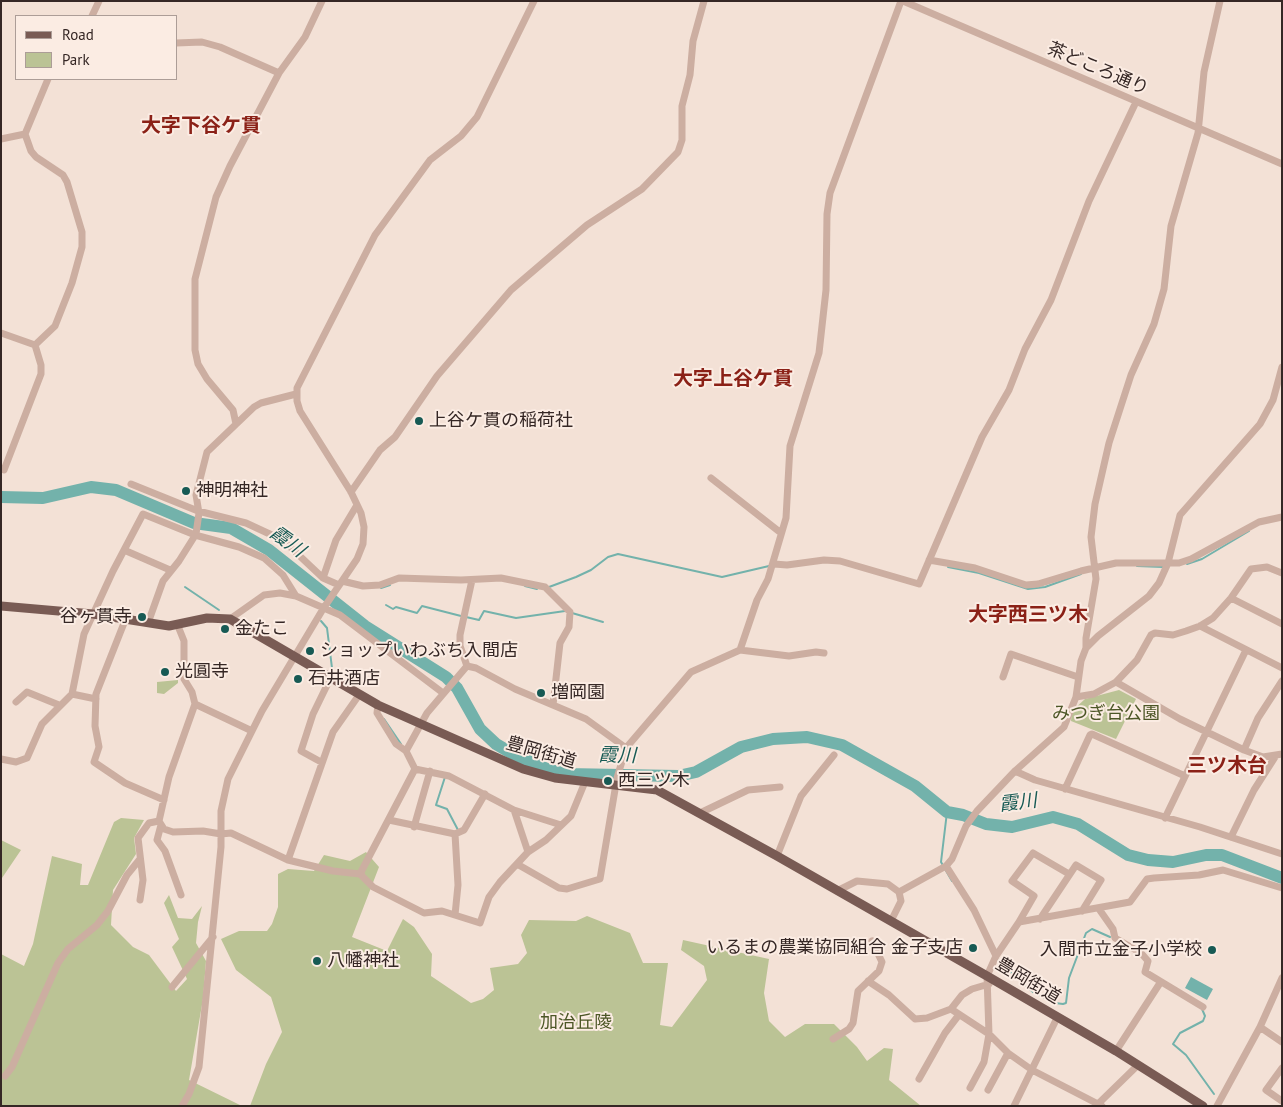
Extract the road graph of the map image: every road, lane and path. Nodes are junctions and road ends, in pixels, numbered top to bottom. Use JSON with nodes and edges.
{"nodes":[{"id":1,"x":99,"y":1,"type":"edge"},
{"id":2,"x":322,"y":1,"type":"edge"},
{"id":3,"x":534,"y":1,"type":"edge"},
{"id":4,"x":704,"y":1,"type":"edge"},
{"id":5,"x":902,"y":1,"type":"edge"},
{"id":6,"x":1220,"y":1,"type":"edge"},
{"id":7,"x":92,"y":15,"type":"edge"},
{"id":8,"x":178,"y":43,"type":"edge"},
{"id":9,"x":279,"y":73,"type":"junction"},
{"id":10,"x":48,"y":80,"type":"edge"},
{"id":11,"x":1136,"y":102,"type":"junction"},
{"id":12,"x":1197,"y":127,"type":"junction"},
{"id":13,"x":26,"y":134,"type":"junction"},
{"id":14,"x":1,"y":139,"type":"edge"},
{"id":15,"x":1282,"y":164,"type":"edge"},
{"id":16,"x":1,"y":333,"type":"edge"},
{"id":17,"x":35,"y":345,"type":"junction"},
{"id":18,"x":1282,"y":367,"type":"edge"},
{"id":19,"x":296,"y":394,"type":"junction"},
{"id":20,"x":236,"y":424,"type":"junction"},
{"id":21,"x":1,"y":469,"type":"edge"},
{"id":22,"x":711,"y":478,"type":"dead end"},
{"id":23,"x":131,"y":484,"type":"dead end"},
{"id":24,"x":351,"y":492,"type":"junction"},
{"id":25,"x":357,"y":505,"type":"junction"},
{"id":26,"x":199,"y":512,"type":"junction"},
{"id":27,"x":1282,"y":516,"type":"edge"},
{"id":28,"x":781,"y":533,"type":"junction"},
{"id":29,"x":195,"y":535,"type":"junction"},
{"id":30,"x":124,"y":550,"type":"junction"},
{"id":31,"x":929,"y":560,"type":"junction"},
{"id":32,"x":1168,"y":563,"type":"junction"},
{"id":33,"x":774,"y":564,"type":"junction"},
{"id":34,"x":1095,"y":567,"type":"junction"},
{"id":35,"x":170,"y":570,"type":"junction"},
{"id":36,"x":1282,"y":573,"type":"edge"},
{"id":37,"x":323,"y":578,"type":"junction"},
{"id":38,"x":472,"y":580,"type":"junction"},
{"id":39,"x":339,"y":586,"type":"junction"},
{"id":40,"x":296,"y":596,"type":"junction"},
{"id":41,"x":1231,"y":598,"type":"junction"},
{"id":42,"x":1,"y":606,"type":"edge"},
{"id":43,"x":324,"y":608,"type":"junction"},
{"id":44,"x":93,"y":614,"type":"junction"},
{"id":45,"x":126,"y":618,"type":"junction"},
{"id":46,"x":230,"y":619,"type":"junction"},
{"id":47,"x":148,"y":623,"type":"junction"},
{"id":48,"x":1282,"y":624,"type":"edge"},
{"id":49,"x":178,"y":626,"type":"junction"},
{"id":50,"x":1200,"y":626,"type":"junction"},
{"id":51,"x":1086,"y":648,"type":"junction"},
{"id":52,"x":740,"y":650,"type":"junction"},
{"id":53,"x":1246,"y":650,"type":"junction"},
{"id":54,"x":824,"y":653,"type":"dead end"},
{"id":55,"x":294,"y":657,"type":"junction"},
{"id":56,"x":466,"y":666,"type":"junction"},
{"id":57,"x":1282,"y":668,"type":"edge"},
{"id":58,"x":1003,"y":676,"type":"dead end"},
{"id":59,"x":1078,"y":677,"type":"junction"},
{"id":60,"x":330,"y":679,"type":"junction"},
{"id":61,"x":1282,"y":681,"type":"edge"},
{"id":62,"x":1116,"y":682,"type":"junction"},
{"id":63,"x":443,"y":693,"type":"junction"},
{"id":64,"x":72,"y":694,"type":"junction"},
{"id":65,"x":359,"y":695,"type":"junction"},
{"id":66,"x":1076,"y":697,"type":"junction"},
{"id":67,"x":96,"y":700,"type":"junction"},
{"id":68,"x":16,"y":702,"type":"dead end"},
{"id":69,"x":195,"y":704,"type":"junction"},
{"id":70,"x":59,"y":705,"type":"junction"},
{"id":71,"x":378,"y":705,"type":"junction"},
{"id":72,"x":553,"y":705,"type":"junction"},
{"id":73,"x":420,"y":725,"type":"junction"},
{"id":74,"x":252,"y":731,"type":"junction"},
{"id":75,"x":1205,"y":732,"type":"junction"},
{"id":76,"x":626,"y":748,"type":"junction"},
{"id":77,"x":1244,"y":750,"type":"junction"},
{"id":78,"x":406,"y":751,"type":"junction"},
{"id":79,"x":834,"y":755,"type":"dead end"},
{"id":80,"x":1278,"y":755,"type":"edge"},
{"id":81,"x":1,"y":759,"type":"edge"},
{"id":82,"x":321,"y":762,"type":"junction"},
{"id":83,"x":414,"y":768,"type":"junction"},
{"id":84,"x":430,"y":771,"type":"junction"},
{"id":85,"x":1015,"y":771,"type":"junction"},
{"id":86,"x":1185,"y":776,"type":"junction"},
{"id":87,"x":585,"y":782,"type":"junction"},
{"id":88,"x":617,"y":782,"type":"junction"},
{"id":89,"x":780,"y":787,"type":"dead end"},
{"id":90,"x":1065,"y":789,"type":"junction"},
{"id":91,"x":485,"y":794,"type":"junction"},
{"id":92,"x":164,"y":800,"type":"junction"},
{"id":93,"x":514,"y":810,"type":"junction"},
{"id":94,"x":700,"y":813,"type":"junction"},
{"id":95,"x":1165,"y":818,"type":"junction"},
{"id":96,"x":389,"y":820,"type":"junction"},
{"id":97,"x":160,"y":823,"type":"junction"},
{"id":98,"x":561,"y":825,"type":"junction"},
{"id":99,"x":414,"y":827,"type":"junction"},
{"id":100,"x":220,"y":834,"type":"junction"},
{"id":101,"x":455,"y":834,"type":"junction"},
{"id":102,"x":1230,"y":837,"type":"junction"},
{"id":103,"x":528,"y":852,"type":"junction"},
{"id":104,"x":1282,"y":854,"type":"edge"},
{"id":105,"x":777,"y":856,"type":"junction"},
{"id":106,"x":140,"y":860,"type":"junction"},
{"id":107,"x":288,"y":860,"type":"junction"},
{"id":108,"x":517,"y":864,"type":"junction"},
{"id":109,"x":944,"y":867,"type":"junction"},
{"id":110,"x":1069,"y":874,"type":"junction"},
{"id":111,"x":362,"y":876,"type":"junction"},
{"id":112,"x":1282,"y":888,"type":"edge"},
{"id":113,"x":837,"y":891,"type":"junction"},
{"id":114,"x":900,"y":892,"type":"junction"},
{"id":115,"x":181,"y":895,"type":"dead end"},
{"id":116,"x":140,"y":900,"type":"dead end"},
{"id":117,"x":1099,"y":909,"type":"junction"},
{"id":118,"x":1082,"y":911,"type":"junction"},
{"id":119,"x":455,"y":915,"type":"junction"},
{"id":120,"x":1040,"y":919,"type":"junction"},
{"id":121,"x":891,"y":921,"type":"junction"},
{"id":122,"x":1019,"y":922,"type":"junction"},
{"id":123,"x":213,"y":937,"type":"junction"},
{"id":124,"x":872,"y":941,"type":"dead end"},
{"id":125,"x":996,"y":956,"type":"junction"},
{"id":126,"x":1282,"y":978,"type":"edge"},
{"id":127,"x":988,"y":980,"type":"junction"},
{"id":128,"x":868,"y":981,"type":"junction"},
{"id":129,"x":1160,"y":982,"type":"junction"},
{"id":130,"x":172,"y":987,"type":"dead end"},
{"id":131,"x":1203,"y":1007,"type":"dead end"},
{"id":132,"x":950,"y":1009,"type":"junction"},
{"id":133,"x":958,"y":1016,"type":"junction"},
{"id":134,"x":1057,"y":1018,"type":"junction"},
{"id":135,"x":1260,"y":1027,"type":"junction"},
{"id":136,"x":988,"y":1034,"type":"junction"},
{"id":137,"x":833,"y":1038,"type":"dead end"},
{"id":138,"x":1282,"y":1042,"type":"edge"},
{"id":139,"x":1116,"y":1051,"type":"junction"},
{"id":140,"x":1008,"y":1053,"type":"junction"},
{"id":141,"x":1138,"y":1065,"type":"junction"},
{"id":142,"x":1282,"y":1068,"type":"edge"},
{"id":143,"x":1032,"y":1070,"type":"junction"},
{"id":144,"x":5,"y":1076,"type":"dead end"},
{"id":145,"x":919,"y":1079,"type":"dead end"},
{"id":146,"x":970,"y":1088,"type":"dead end"},
{"id":147,"x":988,"y":1090,"type":"dead end"},
{"id":148,"x":1282,"y":1101,"type":"edge"},
{"id":149,"x":1100,"y":1104,"type":"edge"},
{"id":150,"x":182,"y":1106,"type":"edge"},
{"id":151,"x":1014,"y":1106,"type":"edge"},
{"id":152,"x":1203,"y":1106,"type":"edge"},
{"id":153,"x":1217,"y":1106,"type":"edge"}],
"edges":[{"from":1,"to":7,"type":"street"},
{"from":2,"to":9,"type":"street"},
{"from":3,"to":19,"type":"street"},
{"from":4,"to":24,"type":"street"},
{"from":5,"to":11,"type":"street","name":"茶どころ通り"},
{"from":5,"to":28,"type":"street"},
{"from":6,"to":12,"type":"street"},
{"from":8,"to":9,"type":"street"},
{"from":9,"to":20,"type":"street"},
{"from":10,"to":13,"type":"street"},
{"from":11,"to":12,"type":"street","name":"茶どころ通り"},
{"from":11,"to":31,"type":"street"},
{"from":12,"to":15,"type":"street","name":"茶どころ通り"},
{"from":12,"to":34,"type":"street"},
{"from":13,"to":14,"type":"street"},
{"from":13,"to":17,"type":"street"},
{"from":16,"to":17,"type":"street"},
{"from":17,"to":21,"type":"street"},
{"from":18,"to":32,"type":"street"},
{"from":19,"to":20,"type":"street"},
{"from":19,"to":24,"type":"street"},
{"from":20,"to":26,"type":"street"},
{"from":22,"to":28,"type":"street"},
{"from":23,"to":26,"type":"street"},
{"from":24,"to":25,"type":"street"},
{"from":25,"to":37,"type":"street"},
{"from":25,"to":39,"type":"street"},
{"from":26,"to":29,"type":"street"},
{"from":26,"to":37,"type":"street"},
{"from":27,"to":32,"type":"street"},
{"from":28,"to":33,"type":"street"},
{"from":29,"to":30,"type":"street"},
{"from":29,"to":35,"type":"street"},
{"from":29,"to":40,"type":"street"},
{"from":30,"to":35,"type":"street"},
{"from":30,"to":44,"type":"street"},
{"from":31,"to":33,"type":"street"},
{"from":31,"to":34,"type":"street"},
{"from":32,"to":34,"type":"street"},
{"from":32,"to":51,"type":"street"},
{"from":33,"to":52,"type":"street"},
{"from":34,"to":51,"type":"street"},
{"from":35,"to":47,"type":"street"},
{"from":36,"to":41,"type":"street"},
{"from":37,"to":39,"type":"street"},
{"from":38,"to":39,"type":"street"},
{"from":38,"to":56,"type":"street"},
{"from":38,"to":72,"type":"street"},
{"from":39,"to":43,"type":"street"},
{"from":40,"to":43,"type":"street"},
{"from":40,"to":46,"type":"street"},
{"from":41,"to":48,"type":"street"},
{"from":41,"to":50,"type":"street"},
{"from":42,"to":44,"type":"main road","name":"豊岡街道"},
{"from":43,"to":55,"type":"street"},
{"from":43,"to":63,"type":"street"},
{"from":44,"to":45,"type":"main road","name":"豊岡街道"},
{"from":44,"to":64,"type":"street"},
{"from":45,"to":47,"type":"main road","name":"豊岡街道"},
{"from":45,"to":67,"type":"street"},
{"from":46,"to":49,"type":"main road","name":"豊岡街道"},
{"from":46,"to":55,"type":"main road","name":"豊岡街道"},
{"from":47,"to":49,"type":"main road","name":"豊岡街道"},
{"from":49,"to":69,"type":"street"},
{"from":50,"to":53,"type":"street"},
{"from":50,"to":62,"type":"street"},
{"from":51,"to":59,"type":"street"},
{"from":52,"to":54,"type":"street"},
{"from":52,"to":76,"type":"street"},
{"from":53,"to":57,"type":"street"},
{"from":53,"to":75,"type":"street"},
{"from":55,"to":60,"type":"main road","name":"豊岡街道"},
{"from":55,"to":74,"type":"street"},
{"from":56,"to":63,"type":"street"},
{"from":56,"to":72,"type":"street"},
{"from":58,"to":59,"type":"street"},
{"from":59,"to":66,"type":"street"},
{"from":60,"to":65,"type":"main road","name":"豊岡街道"},
{"from":60,"to":82,"type":"street"},
{"from":61,"to":77,"type":"street"},
{"from":62,"to":66,"type":"street"},
{"from":62,"to":75,"type":"street"},
{"from":63,"to":73,"type":"street"},
{"from":64,"to":67,"type":"street"},
{"from":64,"to":70,"type":"street"},
{"from":65,"to":71,"type":"main road","name":"豊岡街道"},
{"from":65,"to":82,"type":"street"},
{"from":66,"to":85,"type":"street"},
{"from":67,"to":92,"type":"street"},
{"from":68,"to":70,"type":"street"},
{"from":69,"to":74,"type":"street"},
{"from":69,"to":92,"type":"street"},
{"from":70,"to":81,"type":"street"},
{"from":71,"to":73,"type":"main road","name":"豊岡街道"},
{"from":71,"to":78,"type":"street"},
{"from":72,"to":76,"type":"street"},
{"from":73,"to":78,"type":"street"},
{"from":73,"to":87,"type":"main road","name":"豊岡街道"},
{"from":74,"to":100,"type":"street"},
{"from":75,"to":77,"type":"street"},
{"from":75,"to":86,"type":"street"},
{"from":76,"to":88,"type":"street"},
{"from":77,"to":80,"type":"street"},
{"from":78,"to":83,"type":"street"},
{"from":79,"to":105,"type":"street"},
{"from":80,"to":102,"type":"street"},
{"from":82,"to":107,"type":"street"},
{"from":83,"to":84,"type":"street"},
{"from":83,"to":96,"type":"street"},
{"from":84,"to":91,"type":"street"},
{"from":84,"to":99,"type":"street"},
{"from":85,"to":90,"type":"street"},
{"from":85,"to":109,"type":"street"},
{"from":86,"to":90,"type":"street"},
{"from":86,"to":95,"type":"street"},
{"from":87,"to":88,"type":"main road","name":"豊岡街道"},
{"from":87,"to":98,"type":"street"},
{"from":88,"to":94,"type":"main road","name":"豊岡街道"},
{"from":88,"to":108,"type":"street"},
{"from":89,"to":94,"type":"street"},
{"from":90,"to":95,"type":"street"},
{"from":91,"to":93,"type":"street"},
{"from":91,"to":101,"type":"street"},
{"from":92,"to":97,"type":"street"},
{"from":93,"to":98,"type":"street"},
{"from":93,"to":103,"type":"street"},
{"from":94,"to":105,"type":"main road","name":"豊岡街道"},
{"from":95,"to":102,"type":"street"},
{"from":96,"to":99,"type":"street"},
{"from":96,"to":111,"type":"street"},
{"from":97,"to":100,"type":"street"},
{"from":97,"to":106,"type":"street"},
{"from":97,"to":115,"type":"street"},
{"from":98,"to":103,"type":"street"},
{"from":99,"to":101,"type":"street"},
{"from":100,"to":107,"type":"street"},
{"from":100,"to":123,"type":"street"},
{"from":101,"to":119,"type":"street"},
{"from":102,"to":104,"type":"street"},
{"from":103,"to":108,"type":"street"},
{"from":105,"to":113,"type":"main road","name":"豊岡街道"},
{"from":106,"to":116,"type":"street"},
{"from":106,"to":144,"type":"street"},
{"from":107,"to":111,"type":"street"},
{"from":108,"to":119,"type":"street"},
{"from":109,"to":114,"type":"street"},
{"from":109,"to":125,"type":"street"},
{"from":110,"to":118,"type":"street"},
{"from":110,"to":120,"type":"street"},
{"from":110,"to":122,"type":"street"},
{"from":111,"to":119,"type":"street"},
{"from":112,"to":117,"type":"street"},
{"from":113,"to":114,"type":"street"},
{"from":113,"to":121,"type":"main road","name":"豊岡街道"},
{"from":114,"to":121,"type":"street"},
{"from":117,"to":118,"type":"street"},
{"from":117,"to":129,"type":"street"},
{"from":118,"to":120,"type":"street"},
{"from":120,"to":122,"type":"street"},
{"from":121,"to":127,"type":"main road","name":"豊岡街道"},
{"from":122,"to":125,"type":"street"},
{"from":123,"to":130,"type":"street"},
{"from":123,"to":150,"type":"street"},
{"from":124,"to":128,"type":"street"},
{"from":125,"to":127,"type":"street"},
{"from":126,"to":135,"type":"street"},
{"from":127,"to":132,"type":"street"},
{"from":127,"to":134,"type":"main road","name":"豊岡街道"},
{"from":127,"to":136,"type":"street"},
{"from":128,"to":132,"type":"street"},
{"from":128,"to":137,"type":"street"},
{"from":129,"to":131,"type":"street"},
{"from":129,"to":139,"type":"street"},
{"from":132,"to":133,"type":"street"},
{"from":133,"to":136,"type":"street"},
{"from":133,"to":145,"type":"street"},
{"from":134,"to":139,"type":"main road","name":"豊岡街道"},
{"from":134,"to":143,"type":"street"},
{"from":135,"to":138,"type":"street"},
{"from":135,"to":153,"type":"street"},
{"from":136,"to":140,"type":"street"},
{"from":136,"to":146,"type":"street"},
{"from":139,"to":141,"type":"main road","name":"豊岡街道"},
{"from":140,"to":143,"type":"street"},
{"from":140,"to":147,"type":"street"},
{"from":141,"to":149,"type":"street"},
{"from":141,"to":152,"type":"main road","name":"豊岡街道"},
{"from":142,"to":148,"type":"street"},
{"from":143,"to":149,"type":"street"},
{"from":143,"to":151,"type":"street"}]}
